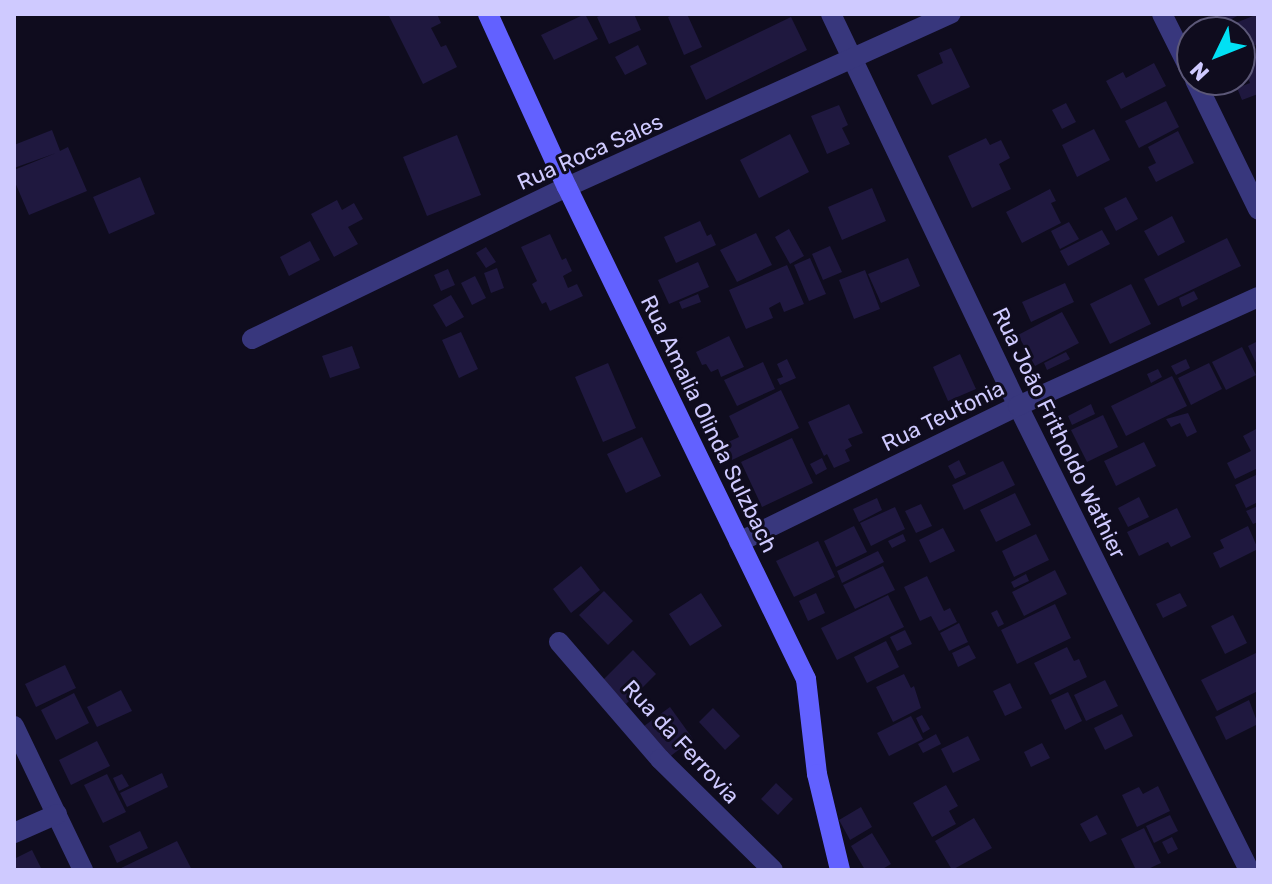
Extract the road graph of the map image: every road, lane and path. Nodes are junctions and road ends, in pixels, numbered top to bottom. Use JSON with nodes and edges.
{"nodes":[{"id":1,"x":488,"y":14,"type":"edge"},
{"id":2,"x":831,"y":14,"type":"edge"},
{"id":3,"x":951,"y":14,"type":"edge"},
{"id":4,"x":1162,"y":14,"type":"edge"},
{"id":5,"x":1176,"y":42,"type":"edge"},
{"id":6,"x":854,"y":60,"type":"junction"},
{"id":7,"x":1203,"y":96,"type":"edge"},
{"id":8,"x":567,"y":187,"type":"junction"},
{"id":9,"x":1258,"y":209,"type":"edge"},
{"id":10,"x":1258,"y":297,"type":"edge"},
{"id":11,"x":252,"y":339,"type":"dead end"},
{"id":12,"x":1018,"y":406,"type":"junction"},
{"id":13,"x":739,"y":542,"type":"junction"},
{"id":14,"x":559,"y":642,"type":"dead end"},
{"id":15,"x":14,"y":726,"type":"edge"},
{"id":16,"x":57,"y":814,"type":"junction"},
{"id":17,"x":14,"y":833,"type":"edge"},
{"id":18,"x":83,"y":870,"type":"edge"},
{"id":19,"x":773,"y":870,"type":"edge"},
{"id":20,"x":840,"y":870,"type":"edge"},
{"id":21,"x":1249,"y":870,"type":"edge"}],
"edges":[{"from":1,"to":8,"type":"street","name":"Rua Amalia Olinda Sulzbach"},
{"from":2,"to":6,"type":"street","name":"Rua João Fritholdo Wathier"},
{"from":3,"to":6,"type":"street","name":"Rua Roca Sales"},
{"from":4,"to":5,"type":"street"},
{"from":6,"to":8,"type":"street","name":"Rua Roca Sales"},
{"from":6,"to":12,"type":"street","name":"Rua João Fritholdo Wathier"},
{"from":7,"to":9,"type":"street"},
{"from":8,"to":11,"type":"street","name":"Rua Roca Sales"},
{"from":8,"to":13,"type":"street","name":"Rua Amalia Olinda Sulzbach"},
{"from":10,"to":12,"type":"street","name":"Rua Teutonia"},
{"from":12,"to":13,"type":"street","name":"Rua Teutonia"},
{"from":12,"to":21,"type":"street","name":"Rua João Fritholdo Wathier"},
{"from":13,"to":20,"type":"street","name":"Rua Amalia Olinda Sulzbach"},
{"from":14,"to":19,"type":"street","name":"Rua da Ferrovia"},
{"from":15,"to":16,"type":"street"},
{"from":16,"to":17,"type":"street"},
{"from":16,"to":18,"type":"street"}]}
